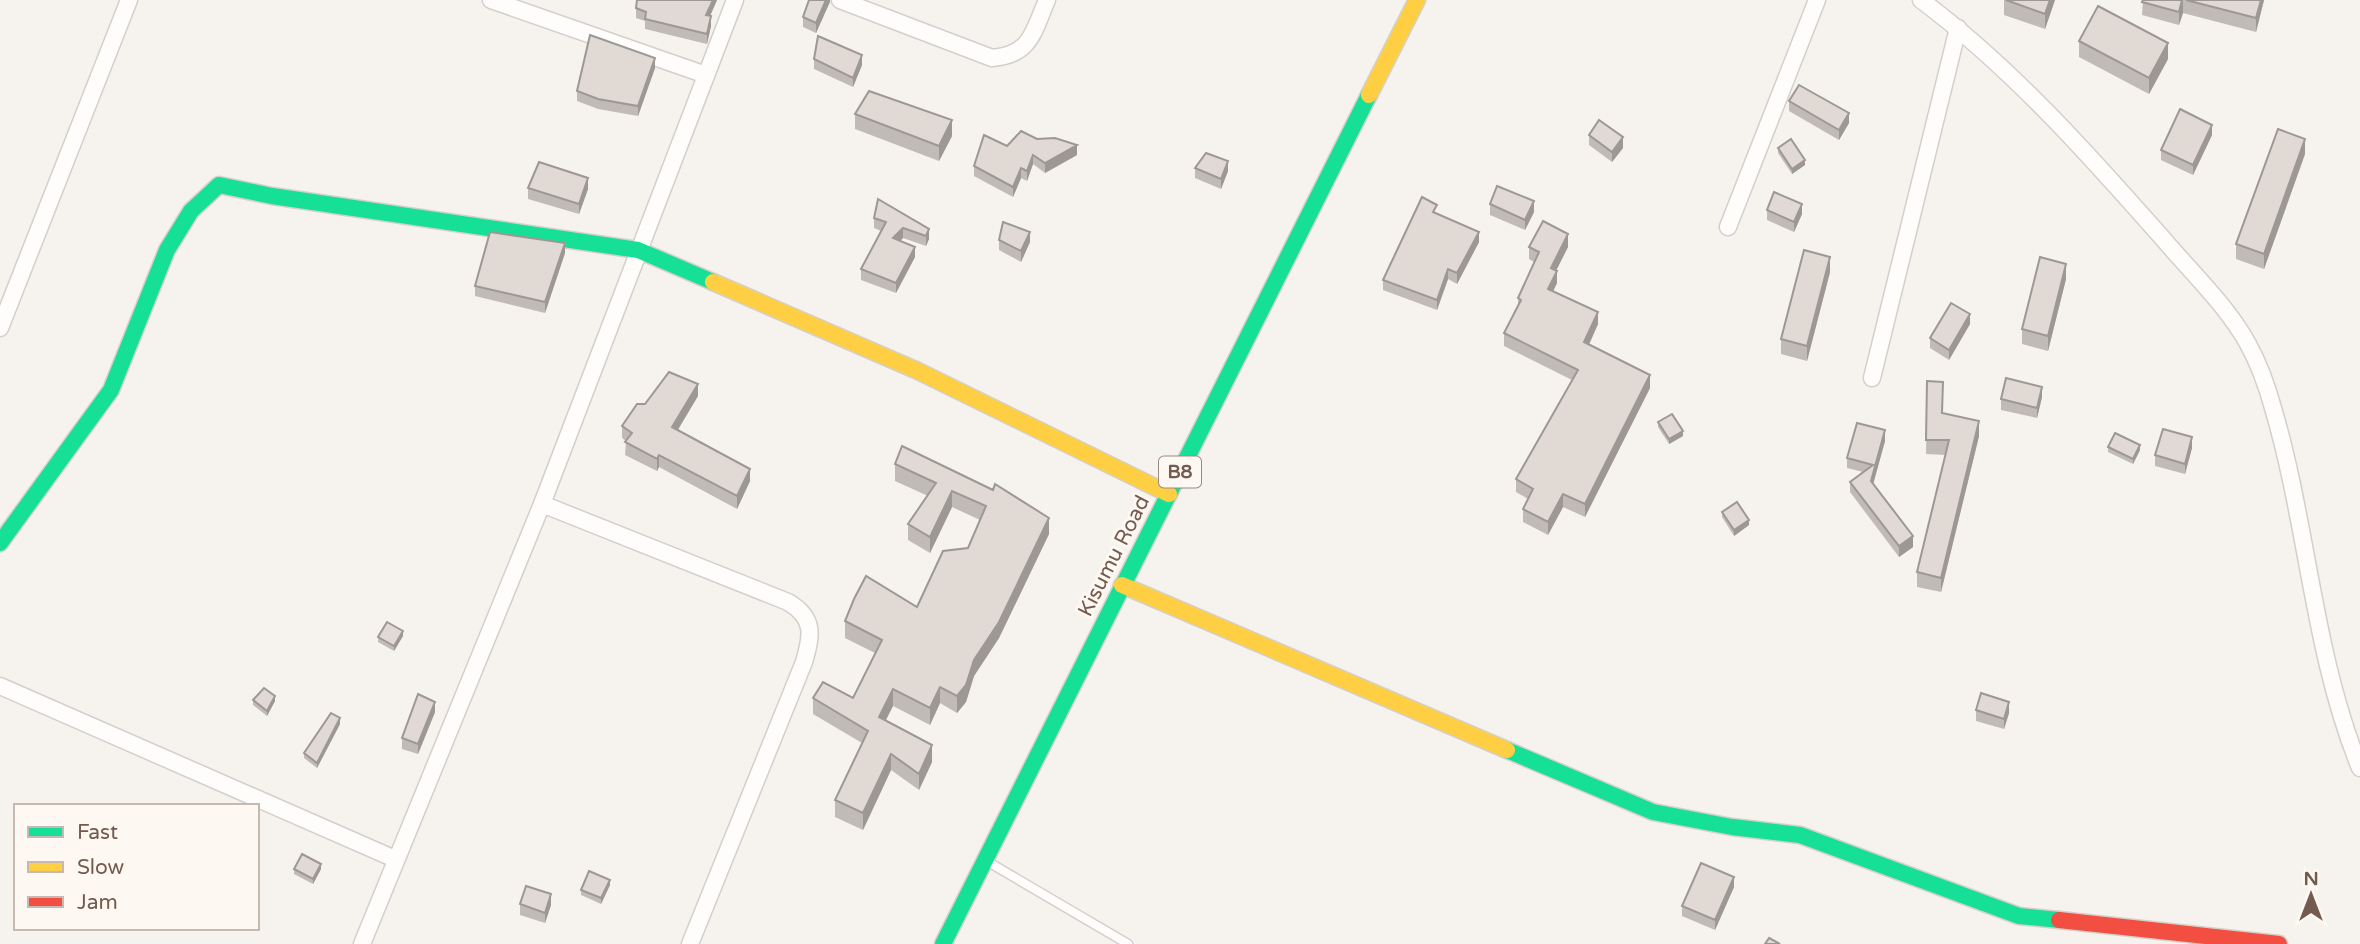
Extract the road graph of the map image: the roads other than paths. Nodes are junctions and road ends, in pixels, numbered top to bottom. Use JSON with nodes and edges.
{"nodes":[{"id":1,"x":129,"y":0,"type":"edge"},
{"id":2,"x":491,"y":0,"type":"edge"},
{"id":3,"x":735,"y":0,"type":"edge"},
{"id":4,"x":840,"y":0,"type":"edge"},
{"id":5,"x":1047,"y":0,"type":"edge"},
{"id":6,"x":1417,"y":0,"type":"edge"},
{"id":7,"x":1817,"y":0,"type":"edge"},
{"id":8,"x":1921,"y":0,"type":"edge"},
{"id":9,"x":1958,"y":28,"type":"junction"},
{"id":10,"x":706,"y":75,"type":"junction"},
{"id":11,"x":1728,"y":227,"type":"dead end"},
{"id":12,"x":638,"y":250,"type":"junction"},
{"id":13,"x":0,"y":328,"type":"edge"},
{"id":14,"x":1872,"y":378,"type":"dead end"},
{"id":15,"x":1170,"y":494,"type":"junction"},
{"id":16,"x":542,"y":504,"type":"junction"},
{"id":17,"x":0,"y":543,"type":"edge"},
{"id":18,"x":1122,"y":584,"type":"junction"},
{"id":19,"x":0,"y":686,"type":"edge"},
{"id":20,"x":2360,"y":768,"type":"edge"},
{"id":21,"x":395,"y":859,"type":"junction"},
{"id":22,"x":985,"y":859,"type":"junction"},
{"id":23,"x":362,"y":944,"type":"edge"},
{"id":24,"x":690,"y":944,"type":"edge"},
{"id":25,"x":943,"y":944,"type":"edge"},
{"id":26,"x":1128,"y":944,"type":"edge"},
{"id":27,"x":2279,"y":944,"type":"edge"}],
"edges":[{"from":1,"to":13,"type":"street"},
{"from":2,"to":10,"type":"street"},
{"from":3,"to":10,"type":"street"},
{"from":4,"to":5,"type":"street"},
{"from":6,"to":15,"type":"main road","name":"Kisumu Road","number":"B8"},
{"from":7,"to":11,"type":"street"},
{"from":8,"to":9,"type":"street"},
{"from":9,"to":14,"type":"street"},
{"from":9,"to":20,"type":"street"},
{"from":10,"to":12,"type":"street"},
{"from":12,"to":15,"type":"main road"},
{"from":12,"to":16,"type":"street"},
{"from":12,"to":17,"type":"main road"},
{"from":15,"to":18,"type":"main road","name":"Kisumu Road","number":"B8"},
{"from":16,"to":21,"type":"street"},
{"from":16,"to":24,"type":"street"},
{"from":18,"to":22,"type":"main road","name":"Kisumu Road","number":"B8"},
{"from":18,"to":27,"type":"main road"},
{"from":19,"to":21,"type":"street"},
{"from":21,"to":23,"type":"street"},
{"from":22,"to":25,"type":"main road","name":"Kisumu Road","number":"B8"},
{"from":22,"to":26,"type":"lane"}]}
